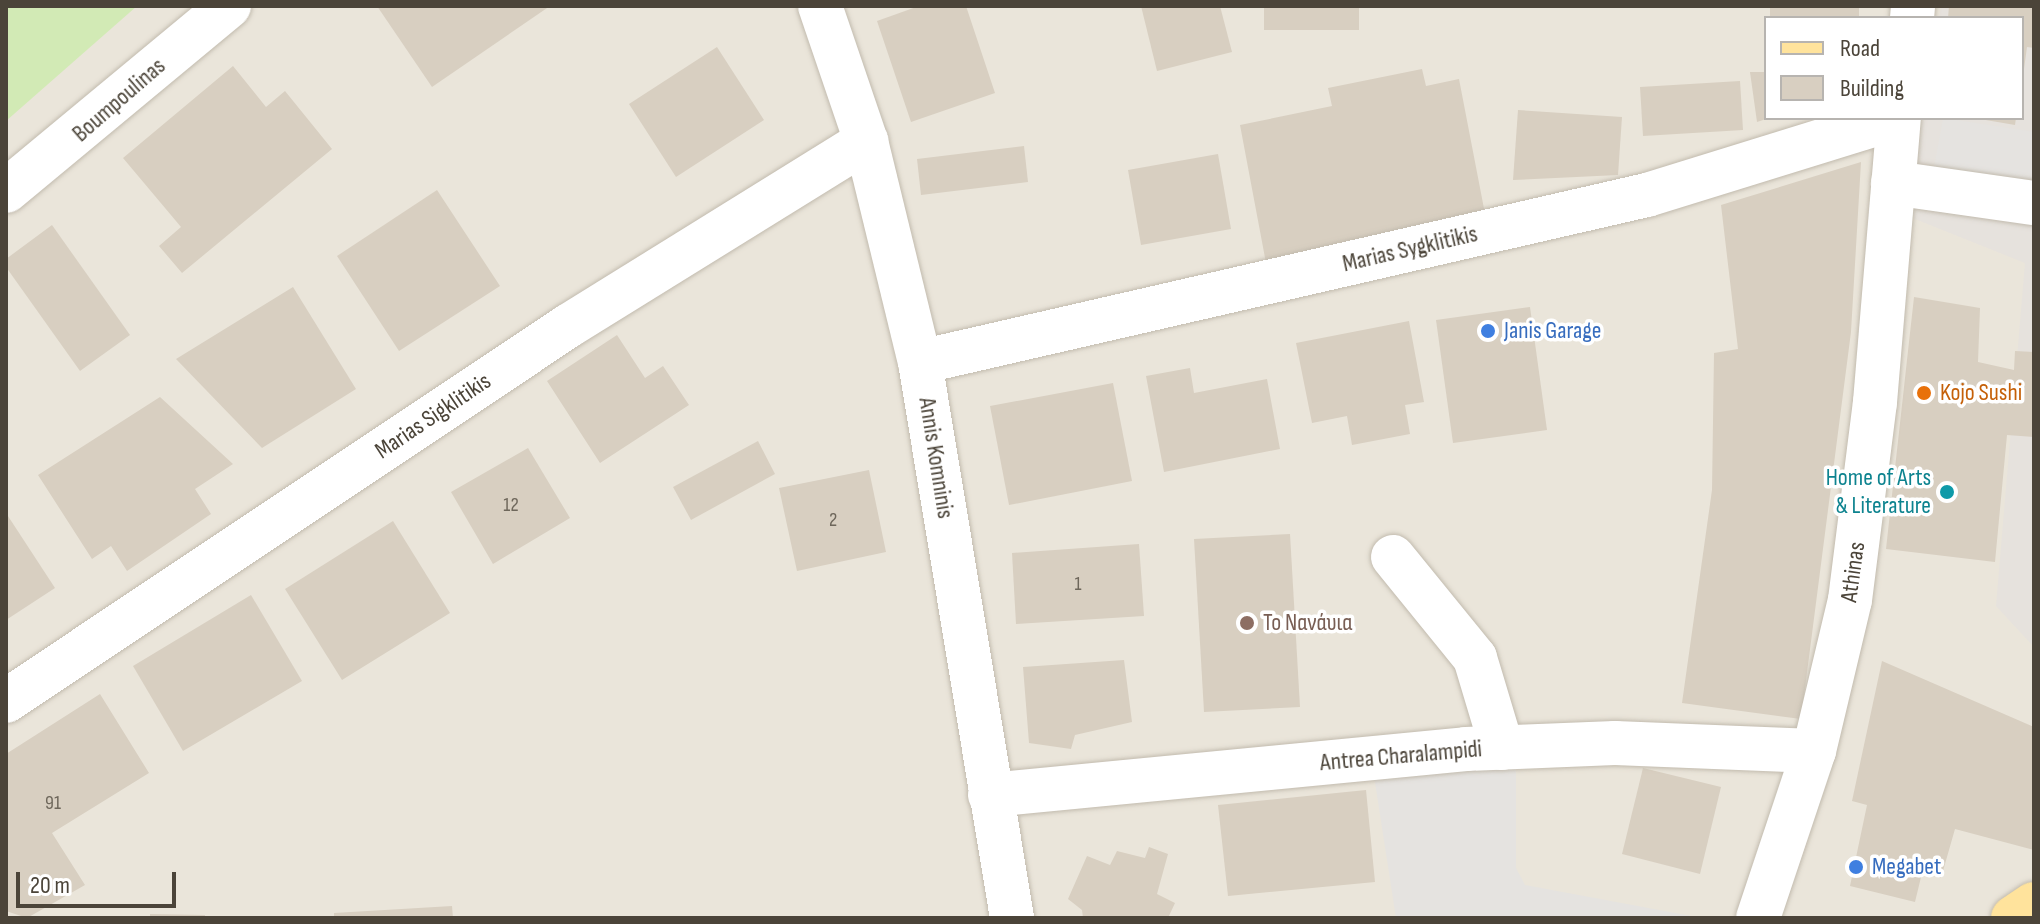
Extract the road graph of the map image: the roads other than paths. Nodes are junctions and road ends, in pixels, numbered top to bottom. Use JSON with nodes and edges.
{"nodes":[{"id":1,"x":229,"y":6,"type":"edge"},
{"id":2,"x":820,"y":6,"type":"edge"},
{"id":3,"x":1891,"y":120,"type":"edge"},
{"id":4,"x":1897,"y":120,"type":"edge"},
{"id":5,"x":866,"y":141,"type":"junction"},
{"id":6,"x":1893,"y":183,"type":"junction"},
{"id":7,"x":6,"y":191,"type":"edge"},
{"id":8,"x":2034,"y":203,"type":"edge"},
{"id":9,"x":920,"y":362,"type":"junction"},
{"id":10,"x":1393,"y":557,"type":"dead end"},
{"id":11,"x":6,"y":701,"type":"edge"},
{"id":12,"x":1502,"y":748,"type":"junction"},
{"id":13,"x":1814,"y":751,"type":"junction"},
{"id":14,"x":990,"y":795,"type":"junction"},
{"id":15,"x":2034,"y":904,"type":"edge"},
{"id":16,"x":1012,"y":918,"type":"edge"},
{"id":17,"x":1758,"y":918,"type":"edge"},
{"id":18,"x":2013,"y":918,"type":"edge"}],
"edges":[{"from":1,"to":7,"type":"street","name":"Boumpoulinas"},
{"from":2,"to":5,"type":"street","name":"Annis Komninis"},
{"from":3,"to":9,"type":"street","name":"Marias Sygklitikis"},
{"from":4,"to":6,"type":"street","name":"Athinas"},
{"from":5,"to":9,"type":"street","name":"Annis Komninis"},
{"from":5,"to":11,"type":"street","name":"Marias Sigklitikis"},
{"from":6,"to":8,"type":"street"},
{"from":6,"to":13,"type":"street","name":"Athinas"},
{"from":9,"to":14,"type":"street","name":"Annis Komninis"},
{"from":10,"to":12,"type":"street"},
{"from":12,"to":13,"type":"street","name":"Antrea Charalampidi"},
{"from":12,"to":14,"type":"street","name":"Antrea Charalampidi"},
{"from":13,"to":17,"type":"street","name":"Athinas"},
{"from":14,"to":16,"type":"street","name":"Annis Komninis"},
{"from":15,"to":18,"type":"main road"}]}
